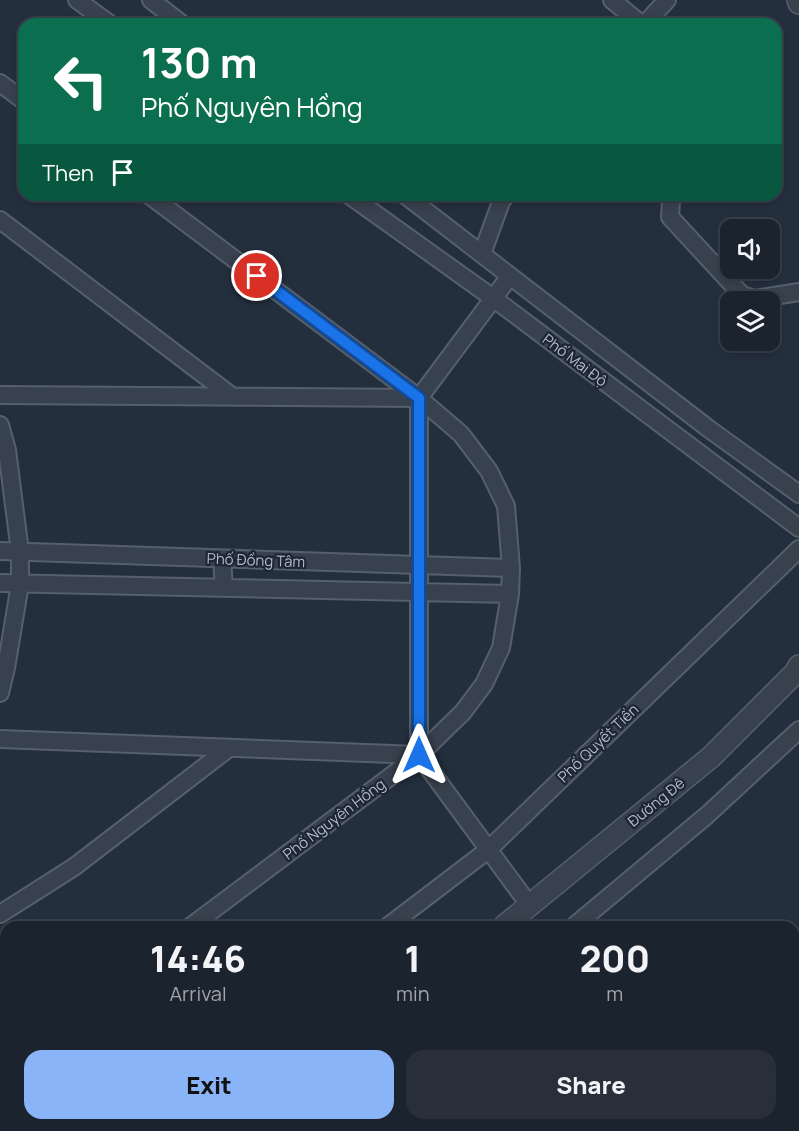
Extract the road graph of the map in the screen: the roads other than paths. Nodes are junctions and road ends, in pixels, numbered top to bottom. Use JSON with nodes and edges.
{"nodes":[{"id":1,"x":77,"y":0,"type":"edge"},
{"id":2,"x":151,"y":0,"type":"edge"},
{"id":3,"x":612,"y":0,"type":"edge"},
{"id":4,"x":667,"y":0,"type":"edge"},
{"id":5,"x":102,"y":18,"type":"edge"},
{"id":6,"x":174,"y":18,"type":"edge"},
{"id":7,"x":635,"y":18,"type":"edge"},
{"id":8,"x":649,"y":18,"type":"edge"},
{"id":9,"x":0,"y":84,"type":"edge"},
{"id":10,"x":18,"y":97,"type":"edge"},
{"id":11,"x":157,"y":201,"type":"edge"},
{"id":12,"x":357,"y":201,"type":"edge"},
{"id":13,"x":413,"y":201,"type":"edge"},
{"id":14,"x":502,"y":201,"type":"edge"},
{"id":15,"x":671,"y":201,"type":"edge"},
{"id":16,"x":0,"y":220,"type":"edge"},
{"id":17,"x":482,"y":254,"type":"junction"},
{"id":18,"x":510,"y":276,"type":"junction"},
{"id":19,"x":799,"y":292,"type":"edge"},
{"id":20,"x":493,"y":298,"type":"junction"},
{"id":21,"x":0,"y":395,"type":"edge"},
{"id":22,"x":233,"y":397,"type":"junction"},
{"id":23,"x":419,"y":398,"type":"junction"},
{"id":24,"x":0,"y":425,"type":"edge"},
{"id":25,"x":799,"y":494,"type":"edge"},
{"id":26,"x":799,"y":528,"type":"edge"},
{"id":27,"x":799,"y":549,"type":"edge"},
{"id":28,"x":0,"y":551,"type":"edge"},
{"id":29,"x":20,"y":552,"type":"junction"},
{"id":30,"x":222,"y":559,"type":"junction"},
{"id":31,"x":419,"y":565,"type":"junction"},
{"id":32,"x":511,"y":568,"type":"junction"},
{"id":33,"x":0,"y":584,"type":"edge"},
{"id":34,"x":20,"y":584,"type":"junction"},
{"id":35,"x":224,"y":588,"type":"junction"},
{"id":36,"x":419,"y":592,"type":"junction"},
{"id":37,"x":510,"y":594,"type":"junction"},
{"id":38,"x":799,"y":666,"type":"edge"},
{"id":39,"x":0,"y":693,"type":"edge"},
{"id":40,"x":799,"y":730,"type":"edge"},
{"id":41,"x":0,"y":739,"type":"edge"},
{"id":42,"x":229,"y":748,"type":"junction"},
{"id":43,"x":419,"y":755,"type":"junction"},
{"id":44,"x":488,"y":850,"type":"junction"},
{"id":45,"x":530,"y":906,"type":"junction"},
{"id":46,"x":0,"y":914,"type":"edge"},
{"id":47,"x":198,"y":921,"type":"edge"},
{"id":48,"x":395,"y":921,"type":"edge"},
{"id":49,"x":511,"y":921,"type":"edge"},
{"id":50,"x":580,"y":921,"type":"edge"}],
"edges":[{"from":1,"to":5,"type":"street"},
{"from":2,"to":6,"type":"street"},
{"from":3,"to":7,"type":"street"},
{"from":4,"to":8,"type":"street"},
{"from":9,"to":10,"type":"street"},
{"from":11,"to":23,"type":"street","name":"Phố Nguyên Hồng"},
{"from":12,"to":20,"type":"street","name":"Phố Mai Độ"},
{"from":13,"to":17,"type":"street","name":"Phố Mai Độ"},
{"from":14,"to":17,"type":"street"},
{"from":15,"to":19,"type":"street"},
{"from":16,"to":22,"type":"street"},
{"from":17,"to":18,"type":"street","name":"Phố Mai Độ"},
{"from":18,"to":20,"type":"street"},
{"from":18,"to":25,"type":"street","name":"Phố Mai Độ"},
{"from":20,"to":23,"type":"street"},
{"from":20,"to":26,"type":"street","name":"Phố Mai Độ"},
{"from":21,"to":22,"type":"street"},
{"from":22,"to":23,"type":"street"},
{"from":23,"to":31,"type":"street"},
{"from":23,"to":32,"type":"street","name":"Phố Nguyên Hồng"},
{"from":24,"to":29,"type":"street"},
{"from":27,"to":44,"type":"street","name":"Phố Quyết Tiến"},
{"from":28,"to":29,"type":"street","name":"Phố Đồng Tâm"},
{"from":29,"to":30,"type":"street","name":"Phố Đồng Tâm"},
{"from":29,"to":34,"type":"street"},
{"from":30,"to":31,"type":"street","name":"Phố Đồng Tâm"},
{"from":30,"to":35,"type":"street"},
{"from":31,"to":32,"type":"street","name":"Phố Đồng Tâm"},
{"from":31,"to":36,"type":"street"},
{"from":32,"to":37,"type":"street","name":"Phố Nguyên Hồng"},
{"from":33,"to":34,"type":"street","name":"Phố Đồng Tâm"},
{"from":34,"to":35,"type":"street","name":"Phố Đồng Tâm"},
{"from":34,"to":39,"type":"street"},
{"from":35,"to":36,"type":"street","name":"Phố Đồng Tâm"},
{"from":36,"to":37,"type":"street","name":"Phố Đồng Tâm"},
{"from":36,"to":43,"type":"street"},
{"from":37,"to":43,"type":"street","name":"Phố Nguyên Hồng"},
{"from":38,"to":45,"type":"street","name":"Đường Đê"},
{"from":40,"to":50,"type":"street"},
{"from":41,"to":42,"type":"street"},
{"from":42,"to":43,"type":"street"},
{"from":42,"to":46,"type":"street"},
{"from":43,"to":44,"type":"street"},
{"from":43,"to":47,"type":"street","name":"Phố Nguyên Hồng"},
{"from":44,"to":45,"type":"street"},
{"from":44,"to":48,"type":"street","name":"Phố Quyết Tiến"},
{"from":45,"to":49,"type":"street","name":"Đường Đê"}]}
